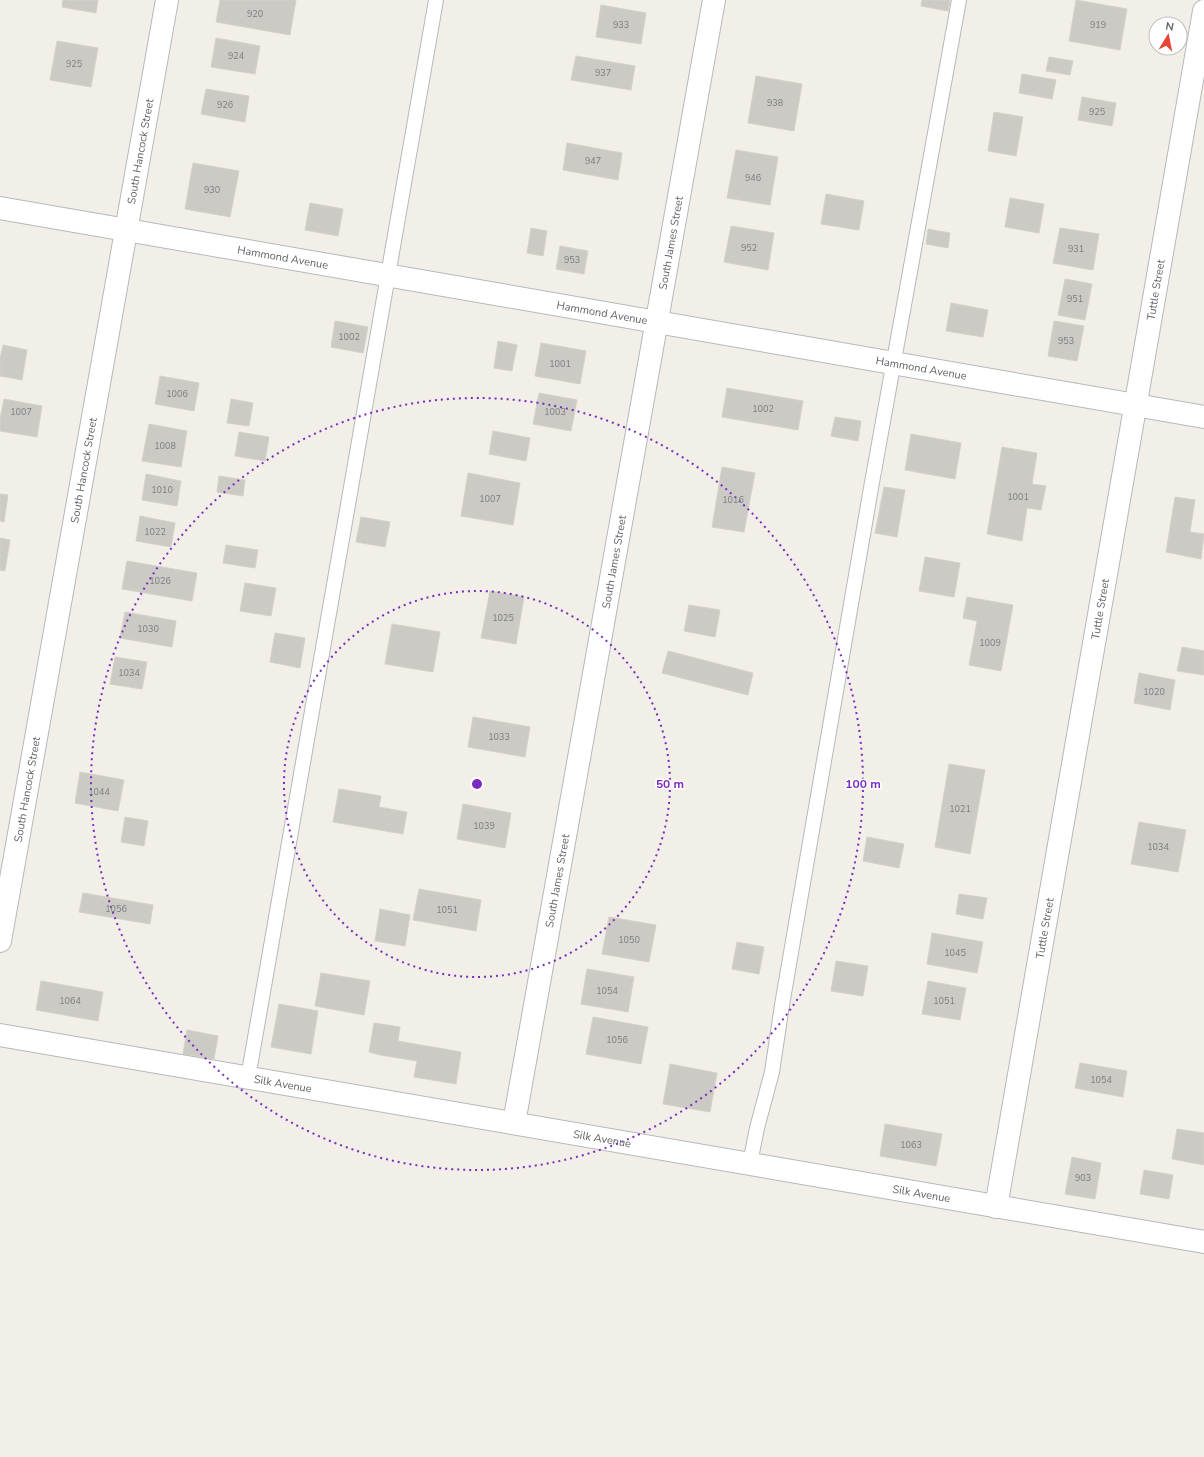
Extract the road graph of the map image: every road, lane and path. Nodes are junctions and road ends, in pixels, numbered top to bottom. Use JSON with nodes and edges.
{"nodes":[{"id":1,"x":166,"y":0,"type":"edge"},
{"id":2,"x":436,"y":0,"type":"edge"},
{"id":3,"x":714,"y":0,"type":"edge"},
{"id":4,"x":959,"y":0,"type":"edge"},
{"id":5,"x":1204,"y":11,"type":"edge"},
{"id":6,"x":0,"y":208,"type":"edge"},
{"id":7,"x":126,"y":230,"type":"junction"},
{"id":8,"x":388,"y":276,"type":"junction"},
{"id":9,"x":657,"y":322,"type":"junction"},
{"id":10,"x":894,"y":363,"type":"junction"},
{"id":11,"x":1135,"y":405,"type":"junction"},
{"id":12,"x":1204,"y":417,"type":"edge"},
{"id":13,"x":0,"y":941,"type":"edge"},
{"id":14,"x":0,"y":1035,"type":"edge"},
{"id":15,"x":248,"y":1078,"type":"junction"},
{"id":16,"x":514,"y":1123,"type":"junction"},
{"id":17,"x":750,"y":1163,"type":"junction"},
{"id":18,"x":996,"y":1207,"type":"junction"},
{"id":19,"x":1204,"y":1242,"type":"edge"}],
"edges":[{"from":1,"to":7,"type":"street","name":"South Hancock Street"},
{"from":2,"to":8,"type":"lane"},
{"from":3,"to":9,"type":"street","name":"South James Street"},
{"from":4,"to":10,"type":"lane"},
{"from":5,"to":11,"type":"street","name":"Tuttle Street"},
{"from":6,"to":7,"type":"street","name":"Hammond Avenue"},
{"from":7,"to":8,"type":"street","name":"Hammond Avenue"},
{"from":7,"to":13,"type":"street","name":"South Hancock Street"},
{"from":8,"to":9,"type":"street","name":"Hammond Avenue"},
{"from":8,"to":15,"type":"lane"},
{"from":9,"to":10,"type":"street","name":"Hammond Avenue"},
{"from":9,"to":16,"type":"street","name":"South James Street"},
{"from":10,"to":11,"type":"street","name":"Hammond Avenue"},
{"from":10,"to":17,"type":"lane"},
{"from":11,"to":12,"type":"street","name":"Hammond Avenue"},
{"from":11,"to":18,"type":"street","name":"Tuttle Street"},
{"from":14,"to":15,"type":"street","name":"Silk Avenue"},
{"from":15,"to":16,"type":"street","name":"Silk Avenue"},
{"from":16,"to":17,"type":"street","name":"Silk Avenue"},
{"from":17,"to":18,"type":"street","name":"Silk Avenue"},
{"from":18,"to":19,"type":"street","name":"Silk Avenue"}]}
